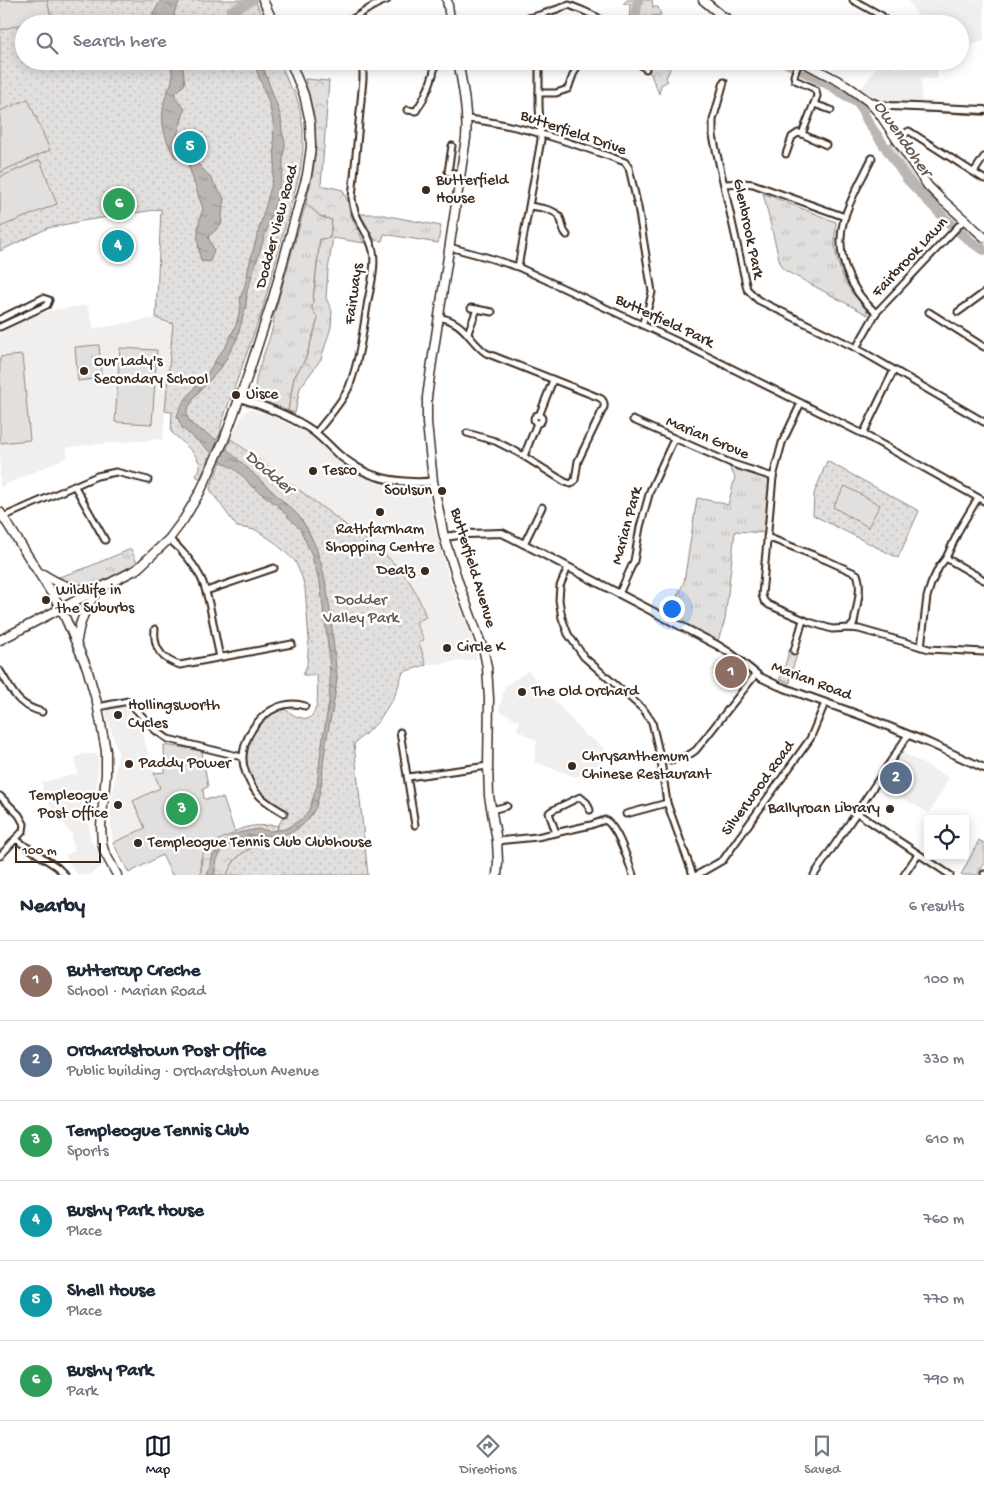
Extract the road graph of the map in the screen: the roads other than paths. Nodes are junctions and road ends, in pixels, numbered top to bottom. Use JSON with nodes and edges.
{"nodes":[{"id":1,"x":263,"y":0,"type":"edge"},
{"id":2,"x":387,"y":0,"type":"edge"},
{"id":3,"x":447,"y":0,"type":"edge"},
{"id":4,"x":703,"y":0,"type":"edge"},
{"id":5,"x":852,"y":0,"type":"edge"},
{"id":6,"x":862,"y":2,"type":"edge"},
{"id":7,"x":270,"y":15,"type":"edge"},
{"id":8,"x":361,"y":15,"type":"edge"},
{"id":9,"x":450,"y":15,"type":"edge"},
{"id":10,"x":540,"y":15,"type":"edge"},
{"id":11,"x":593,"y":15,"type":"edge"},
{"id":12,"x":721,"y":15,"type":"edge"},
{"id":13,"x":881,"y":15,"type":"edge"},
{"id":14,"x":293,"y":70,"type":"edge"},
{"id":15,"x":362,"y":70,"type":"edge"},
{"id":16,"x":434,"y":70,"type":"edge"},
{"id":17,"x":459,"y":70,"type":"edge"},
{"id":18,"x":540,"y":70,"type":"edge"},
{"id":19,"x":575,"y":70,"type":"edge"},
{"id":20,"x":795,"y":70,"type":"edge"},
{"id":21,"x":815,"y":70,"type":"edge"},
{"id":22,"x":724,"y":82,"type":"dead end"},
{"id":23,"x":539,"y":93,"type":"junction"},
{"id":24,"x":868,"y":101,"type":"junction"},
{"id":25,"x":814,"y":104,"type":"junction"},
{"id":26,"x":891,"y":106,"type":"junction"},
{"id":27,"x":407,"y":110,"type":"dead end"},
{"id":28,"x":830,"y":110,"type":"dead end"},
{"id":29,"x":984,"y":110,"type":"edge"},
{"id":30,"x":877,"y":111,"type":"junction"},
{"id":31,"x":467,"y":119,"type":"junction"},
{"id":32,"x":541,"y":134,"type":"junction"},
{"id":33,"x":802,"y":134,"type":"junction"},
{"id":34,"x":896,"y":139,"type":"junction"},
{"id":35,"x":826,"y":145,"type":"dead end"},
{"id":36,"x":452,"y":146,"type":"dead end"},
{"id":37,"x":786,"y":154,"type":"dead end"},
{"id":38,"x":984,"y":157,"type":"edge"},
{"id":39,"x":872,"y":158,"type":"dead end"},
{"id":40,"x":974,"y":172,"type":"junction"},
{"id":41,"x":460,"y":174,"type":"junction"},
{"id":42,"x":984,"y":179,"type":"edge"},
{"id":43,"x":724,"y":184,"type":"junction"},
{"id":44,"x":530,"y":206,"type":"junction"},
{"id":45,"x":845,"y":217,"type":"junction"},
{"id":46,"x":964,"y":220,"type":"junction"},
{"id":47,"x":567,"y":235,"type":"dead end"},
{"id":48,"x":984,"y":237,"type":"edge"},
{"id":49,"x":449,"y":248,"type":"junction"},
{"id":50,"x":518,"y":267,"type":"junction"},
{"id":51,"x":984,"y":294,"type":"edge"},
{"id":52,"x":492,"y":312,"type":"dead end"},
{"id":53,"x":929,"y":312,"type":"dead end"},
{"id":54,"x":958,"y":312,"type":"dead end"},
{"id":55,"x":876,"y":313,"type":"junction"},
{"id":56,"x":438,"y":318,"type":"junction"},
{"id":57,"x":0,"y":319,"type":"edge"},
{"id":58,"x":642,"y":325,"type":"junction"},
{"id":59,"x":0,"y":327,"type":"edge"},
{"id":60,"x":468,"y":333,"type":"junction"},
{"id":61,"x":984,"y":347,"type":"edge"},
{"id":62,"x":856,"y":348,"type":"junction"},
{"id":63,"x":894,"y":370,"type":"junction"},
{"id":64,"x":553,"y":380,"type":"junction"},
{"id":65,"x":240,"y":398,"type":"junction"},
{"id":66,"x":801,"y":403,"type":"junction"},
{"id":67,"x":632,"y":420,"type":"dead end"},
{"id":68,"x":984,"y":422,"type":"edge"},
{"id":69,"x":316,"y":433,"type":"junction"},
{"id":70,"x":468,"y":433,"type":"dead end"},
{"id":71,"x":863,"y":434,"type":"junction"},
{"id":72,"x":674,"y":439,"type":"junction"},
{"id":73,"x":524,"y":456,"type":"junction"},
{"id":74,"x":773,"y":478,"type":"junction"},
{"id":75,"x":148,"y":480,"type":"dead end"},
{"id":76,"x":433,"y":481,"type":"junction"},
{"id":77,"x":74,"y":485,"type":"junction"},
{"id":78,"x":978,"y":498,"type":"junction"},
{"id":79,"x":984,"y":501,"type":"edge"},
{"id":80,"x":542,"y":506,"type":"dead end"},
{"id":81,"x":2,"y":515,"type":"edge"},
{"id":82,"x":444,"y":537,"type":"junction"},
{"id":83,"x":767,"y":537,"type":"junction"},
{"id":84,"x":169,"y":539,"type":"junction"},
{"id":85,"x":105,"y":540,"type":"dead end"},
{"id":86,"x":524,"y":544,"type":"junction"},
{"id":87,"x":946,"y":558,"type":"junction"},
{"id":88,"x":568,"y":567,"type":"junction"},
{"id":89,"x":274,"y":568,"type":"dead end"},
{"id":90,"x":37,"y":570,"type":"junction"},
{"id":91,"x":984,"y":580,"type":"edge"},
{"id":92,"x":97,"y":590,"type":"junction"},
{"id":93,"x":206,"y":591,"type":"junction"},
{"id":94,"x":619,"y":594,"type":"junction"},
{"id":95,"x":61,"y":608,"type":"junction"},
{"id":96,"x":803,"y":620,"type":"junction"},
{"id":97,"x":850,"y":628,"type":"junction"},
{"id":98,"x":155,"y":629,"type":"dead end"},
{"id":99,"x":0,"y":640,"type":"edge"},
{"id":100,"x":77,"y":642,"type":"junction"},
{"id":101,"x":292,"y":644,"type":"dead end"},
{"id":102,"x":921,"y":647,"type":"junction"},
{"id":103,"x":794,"y":651,"type":"dead end"},
{"id":104,"x":984,"y":652,"type":"edge"},
{"id":105,"x":220,"y":658,"type":"junction"},
{"id":106,"x":0,"y":671,"type":"edge"},
{"id":107,"x":756,"y":674,"type":"junction"},
{"id":108,"x":825,"y":703,"type":"junction"},
{"id":109,"x":305,"y":706,"type":"dead end"},
{"id":110,"x":98,"y":707,"type":"junction"},
{"id":111,"x":42,"y":712,"type":"dead end"},
{"id":112,"x":400,"y":732,"type":"dead end"},
{"id":113,"x":908,"y":735,"type":"junction"},
{"id":114,"x":242,"y":757,"type":"junction"},
{"id":115,"x":661,"y":761,"type":"junction"},
{"id":116,"x":488,"y":766,"type":"junction"},
{"id":117,"x":984,"y":768,"type":"edge"},
{"id":118,"x":408,"y":777,"type":"junction"},
{"id":119,"x":0,"y":796,"type":"edge"},
{"id":120,"x":667,"y":803,"type":"junction"},
{"id":121,"x":507,"y":806,"type":"dead end"},
{"id":122,"x":491,"y":810,"type":"junction"},
{"id":123,"x":590,"y":810,"type":"dead end"},
{"id":124,"x":284,"y":813,"type":"dead end"},
{"id":125,"x":857,"y":813,"type":"junction"},
{"id":126,"x":626,"y":814,"type":"dead end"},
{"id":127,"x":416,"y":825,"type":"dead end"},
{"id":128,"x":556,"y":833,"type":"junction"},
{"id":129,"x":15,"y":839,"type":"junction"},
{"id":130,"x":497,"y":841,"type":"junction"},
{"id":131,"x":918,"y":854,"type":"junction"},
{"id":132,"x":0,"y":856,"type":"edge"},
{"id":133,"x":65,"y":875,"type":"edge"},
{"id":134,"x":117,"y":875,"type":"edge"},
{"id":135,"x":497,"y":875,"type":"edge"},
{"id":136,"x":633,"y":875,"type":"edge"},
{"id":137,"x":695,"y":875,"type":"edge"},
{"id":138,"x":814,"y":875,"type":"edge"},
{"id":139,"x":904,"y":875,"type":"edge"},
{"id":140,"x":950,"y":875,"type":"edge"}],
"edges":[{"from":1,"to":7,"type":"main road"},
{"from":2,"to":8,"type":"street"},
{"from":3,"to":9,"type":"main road"},
{"from":4,"to":12,"type":"main road"},
{"from":5,"to":6,"type":"street"},
{"from":6,"to":13,"type":"street"},
{"from":10,"to":11,"type":"street"},
{"from":14,"to":65,"type":"main road","name":"Dodder View Road"},
{"from":15,"to":69,"type":"street","name":"Fairways"},
{"from":16,"to":27,"type":"street"},
{"from":17,"to":31,"type":"main road","name":"Butterfield Avenue"},
{"from":18,"to":23,"type":"street"},
{"from":19,"to":23,"type":"street"},
{"from":20,"to":25,"type":"street"},
{"from":21,"to":24,"type":"main road"},
{"from":22,"to":43,"type":"street","name":"Glenbrook Park"},
{"from":23,"to":32,"type":"street"},
{"from":24,"to":26,"type":"street"},
{"from":24,"to":30,"type":"main road"},
{"from":25,"to":28,"type":"street"},
{"from":25,"to":33,"type":"street"},
{"from":26,"to":29,"type":"street"},
{"from":26,"to":30,"type":"street"},
{"from":30,"to":34,"type":"main road"},
{"from":31,"to":32,"type":"street","name":"Butterfield Drive"},
{"from":31,"to":41,"type":"main road","name":"Butterfield Avenue"},
{"from":32,"to":44,"type":"street"},
{"from":32,"to":58,"type":"street","name":"Butterfield Drive"},
{"from":33,"to":35,"type":"street"},
{"from":33,"to":37,"type":"street"},
{"from":34,"to":40,"type":"street"},
{"from":34,"to":46,"type":"main road"},
{"from":36,"to":41,"type":"street"},
{"from":38,"to":40,"type":"street"},
{"from":39,"to":45,"type":"street","name":"Fairbrook Lawn"},
{"from":40,"to":42,"type":"street"},
{"from":41,"to":49,"type":"main road","name":"Butterfield Avenue"},
{"from":43,"to":45,"type":"street"},
{"from":43,"to":62,"type":"street","name":"Glenbrook Park"},
{"from":44,"to":47,"type":"street"},
{"from":44,"to":50,"type":"street"},
{"from":45,"to":55,"type":"street","name":"Fairbrook Lawn"},
{"from":46,"to":48,"type":"main road"},
{"from":46,"to":55,"type":"street","name":"Fairbrook Lawn"},
{"from":49,"to":50,"type":"street","name":"Butterfield Park"},
{"from":49,"to":56,"type":"main road","name":"Butterfield Avenue"},
{"from":50,"to":58,"type":"street","name":"Butterfield Park"},
{"from":51,"to":54,"type":"street"},
{"from":52,"to":60,"type":"street"},
{"from":53,"to":61,"type":"street"},
{"from":55,"to":62,"type":"street","name":"Fairbrook Lawn"},
{"from":56,"to":60,"type":"street"},
{"from":56,"to":76,"type":"main road","name":"Butterfield Avenue"},
{"from":57,"to":59,"type":"street"},
{"from":58,"to":66,"type":"street","name":"Butterfield Park"},
{"from":60,"to":64,"type":"street"},
{"from":62,"to":63,"type":"street","name":"Glenbrook Park"},
{"from":63,"to":68,"type":"street","name":"Glenbrook Park"},
{"from":63,"to":71,"type":"street"},
{"from":64,"to":73,"type":"street"},
{"from":64,"to":73,"type":"street"},
{"from":65,"to":69,"type":"street"},
{"from":65,"to":84,"type":"main road","name":"Dodder View Road"},
{"from":66,"to":71,"type":"street","name":"Butterfield Park"},
{"from":66,"to":74,"type":"street"},
{"from":67,"to":72,"type":"street","name":"Marian Grove"},
{"from":69,"to":76,"type":"street"},
{"from":70,"to":73,"type":"street"},
{"from":71,"to":78,"type":"street","name":"Butterfield Park"},
{"from":72,"to":74,"type":"street","name":"Marian Grove"},
{"from":72,"to":94,"type":"street","name":"Marian Park"},
{"from":74,"to":83,"type":"street"},
{"from":75,"to":77,"type":"street"},
{"from":76,"to":82,"type":"main road","name":"Butterfield Avenue"},
{"from":77,"to":81,"type":"street"},
{"from":77,"to":85,"type":"street"},
{"from":78,"to":79,"type":"street","name":"Butterfield Park"},
{"from":78,"to":87,"type":"street"},
{"from":80,"to":86,"type":"street"},
{"from":81,"to":90,"type":"main road"},
{"from":82,"to":86,"type":"street","name":"Marian Road"},
{"from":82,"to":116,"type":"main road","name":"Butterfield Avenue"},
{"from":83,"to":96,"type":"street"},
{"from":83,"to":97,"type":"street"},
{"from":84,"to":92,"type":"main road","name":"Dodder View Road"},
{"from":84,"to":93,"type":"street"},
{"from":86,"to":88,"type":"street","name":"Marian Road"},
{"from":87,"to":91,"type":"street"},
{"from":87,"to":102,"type":"street"},
{"from":88,"to":94,"type":"street","name":"Marian Road"},
{"from":88,"to":115,"type":"street"},
{"from":89,"to":93,"type":"street"},
{"from":90,"to":92,"type":"main road"},
{"from":90,"to":95,"type":"main road"},
{"from":92,"to":95,"type":"main road","name":"Dodder View Road"},
{"from":92,"to":100,"type":"main road"},
{"from":93,"to":105,"type":"street"},
{"from":94,"to":107,"type":"street","name":"Marian Road"},
{"from":95,"to":99,"type":"main road","name":"Dodder View Road"},
{"from":95,"to":100,"type":"main road"},
{"from":96,"to":97,"type":"street"},
{"from":96,"to":103,"type":"street"},
{"from":97,"to":102,"type":"street"},
{"from":98,"to":105,"type":"street"},
{"from":100,"to":110,"type":"main road"},
{"from":101,"to":105,"type":"street"},
{"from":102,"to":104,"type":"street"},
{"from":106,"to":111,"type":"street"},
{"from":107,"to":108,"type":"street","name":"Marian Road"},
{"from":107,"to":115,"type":"street"},
{"from":108,"to":113,"type":"street","name":"Marian Road"},
{"from":108,"to":137,"type":"street","name":"Silverwood Road"},
{"from":109,"to":114,"type":"street"},
{"from":110,"to":114,"type":"street"},
{"from":110,"to":134,"type":"main road"},
{"from":112,"to":118,"type":"street"},
{"from":113,"to":117,"type":"street","name":"Marian Road"},
{"from":113,"to":125,"type":"street"},
{"from":114,"to":124,"type":"street"},
{"from":115,"to":120,"type":"street"},
{"from":116,"to":118,"type":"street"},
{"from":116,"to":122,"type":"main road","name":"Butterfield Avenue"},
{"from":118,"to":127,"type":"street"},
{"from":119,"to":129,"type":"street"},
{"from":120,"to":126,"type":"street"},
{"from":120,"to":137,"type":"street"},
{"from":121,"to":122,"type":"street"},
{"from":122,"to":130,"type":"main road","name":"Butterfield Avenue"},
{"from":123,"to":128,"type":"street"},
{"from":125,"to":131,"type":"street"},
{"from":125,"to":138,"type":"street"},
{"from":128,"to":130,"type":"street"},
{"from":128,"to":136,"type":"street"},
{"from":129,"to":132,"type":"street"},
{"from":129,"to":133,"type":"street"},
{"from":130,"to":135,"type":"main road","name":"Butterfield Avenue"},
{"from":131,"to":139,"type":"street"},
{"from":131,"to":140,"type":"street"}]}
